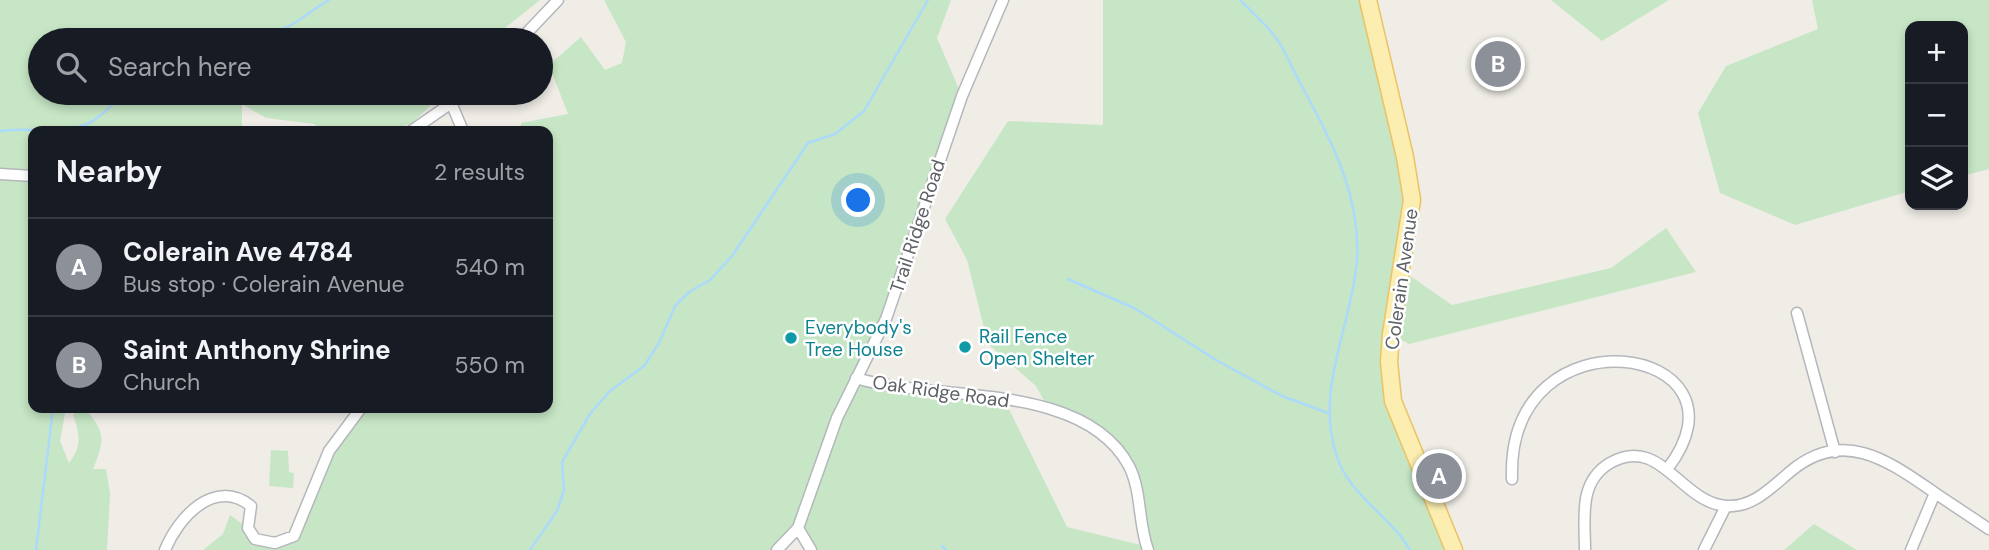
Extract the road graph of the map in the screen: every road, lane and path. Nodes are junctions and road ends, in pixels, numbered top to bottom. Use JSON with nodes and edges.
{"nodes":[{"id":1,"x":558,"y":0,"type":"edge"},
{"id":2,"x":1003,"y":0,"type":"edge"},
{"id":3,"x":1367,"y":0,"type":"edge"},
{"id":4,"x":531,"y":28,"type":"edge"},
{"id":5,"x":452,"y":105,"type":"joint"},
{"id":6,"x":419,"y":126,"type":"edge"},
{"id":7,"x":461,"y":126,"type":"edge"},
{"id":8,"x":0,"y":174,"type":"edge"},
{"id":9,"x":28,"y":176,"type":"edge"},
{"id":10,"x":1797,"y":313,"type":"dead end"},
{"id":11,"x":856,"y":377,"type":"junction"},
{"id":12,"x":357,"y":413,"type":"edge"},
{"id":13,"x":1835,"y":452,"type":"junction"},
{"id":14,"x":1668,"y":468,"type":"junction"},
{"id":15,"x":1512,"y":479,"type":"dead end"},
{"id":16,"x":1935,"y":493,"type":"junction"},
{"id":17,"x":1726,"y":506,"type":"junction"},
{"id":18,"x":799,"y":528,"type":"junction"},
{"id":19,"x":1989,"y":529,"type":"edge"},
{"id":20,"x":165,"y":550,"type":"edge"},
{"id":21,"x":777,"y":550,"type":"edge"},
{"id":22,"x":811,"y":550,"type":"edge"},
{"id":23,"x":1148,"y":550,"type":"edge"},
{"id":24,"x":1454,"y":550,"type":"edge"},
{"id":25,"x":1585,"y":550,"type":"edge"},
{"id":26,"x":1704,"y":550,"type":"edge"},
{"id":27,"x":1911,"y":550,"type":"edge"}],
"edges":[{"from":1,"to":4,"type":"street"},
{"from":2,"to":11,"type":"street","name":"Trail Ridge Road"},
{"from":3,"to":24,"type":"main road","name":"Colerain Avenue"},
{"from":5,"to":6,"type":"street"},
{"from":5,"to":7,"type":"street"},
{"from":8,"to":9,"type":"street"},
{"from":10,"to":13,"type":"street"},
{"from":11,"to":18,"type":"street","name":"Trail Ridge Road"},
{"from":11,"to":23,"type":"street","name":"Oak Ridge Road"},
{"from":12,"to":20,"type":"street"},
{"from":13,"to":16,"type":"street"},
{"from":13,"to":17,"type":"street"},
{"from":14,"to":15,"type":"street"},
{"from":14,"to":17,"type":"street"},
{"from":14,"to":25,"type":"street"},
{"from":16,"to":19,"type":"street"},
{"from":16,"to":27,"type":"street"},
{"from":17,"to":26,"type":"street"},
{"from":18,"to":21,"type":"street","name":"Trail Ridge Road"},
{"from":18,"to":22,"type":"street"}]}
